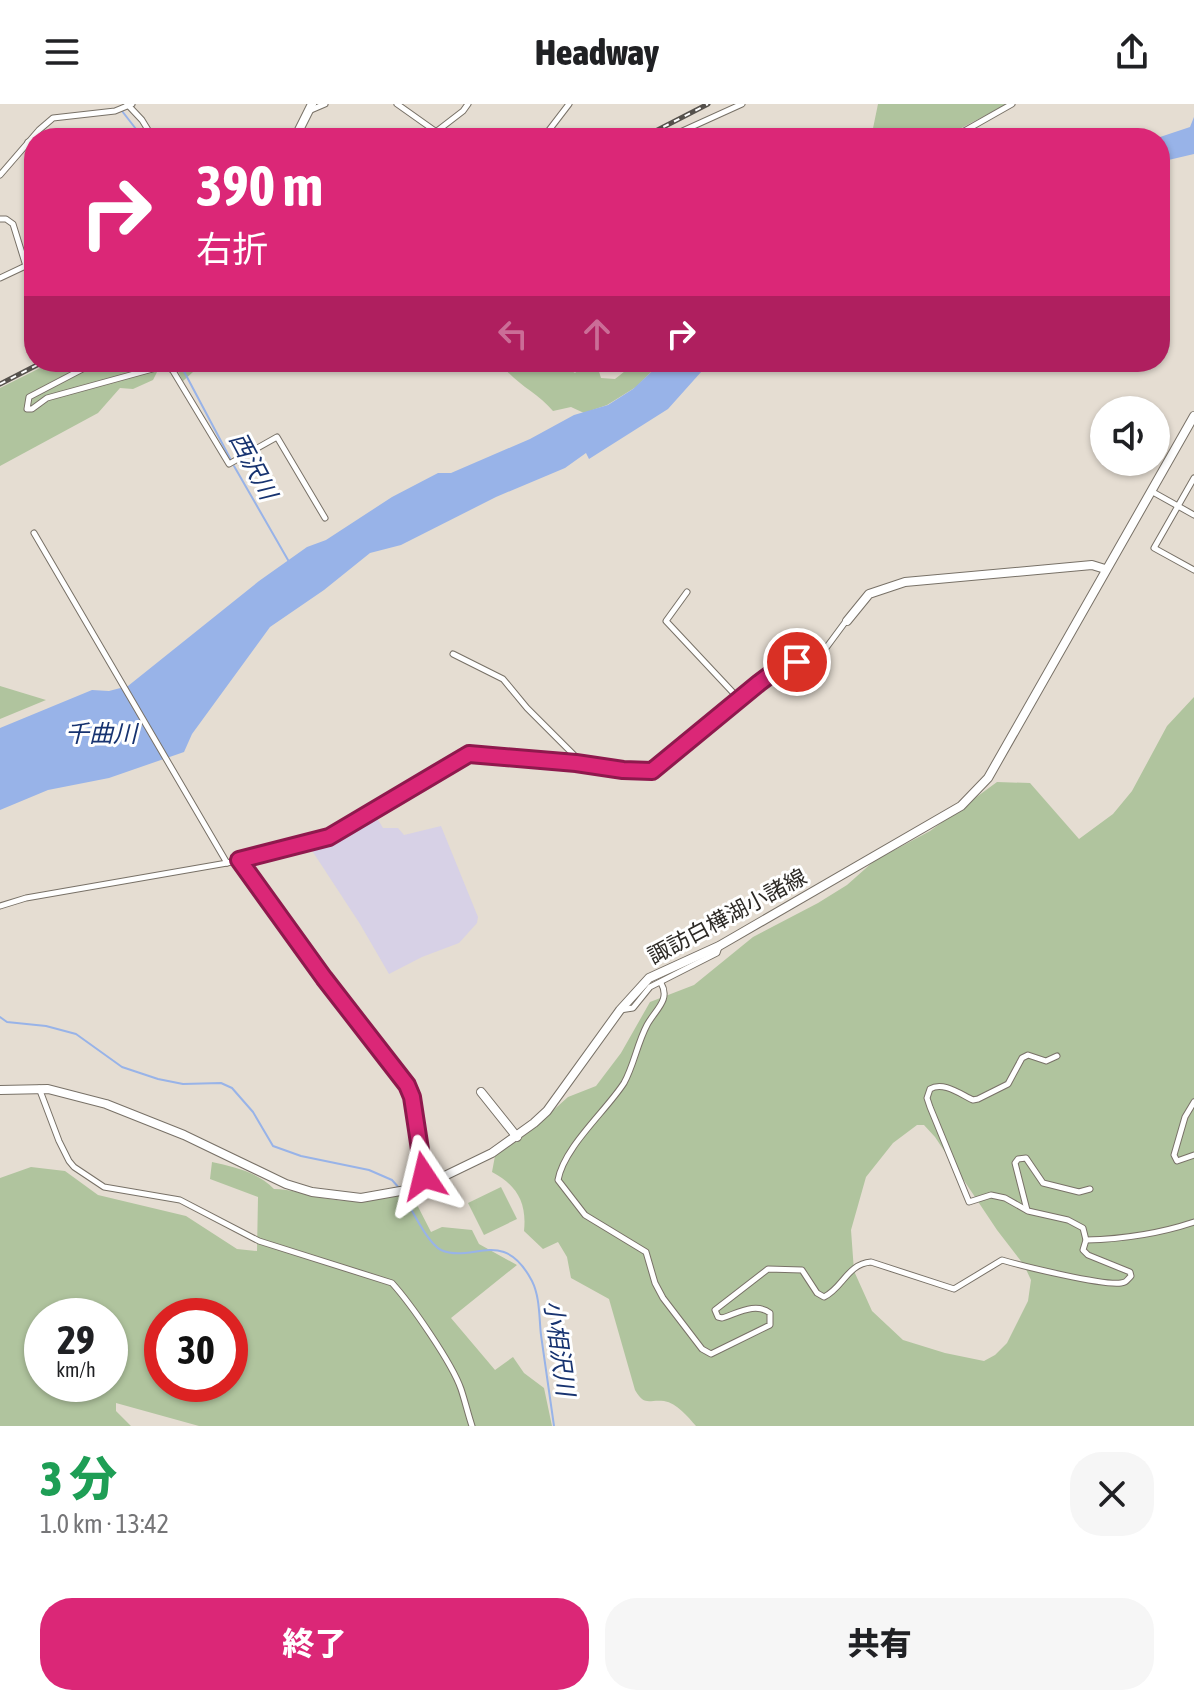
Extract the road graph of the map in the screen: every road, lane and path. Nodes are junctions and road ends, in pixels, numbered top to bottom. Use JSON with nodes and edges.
{"nodes":[{"id":1,"x":325,"y":104,"type":"edge"},
{"id":2,"x":397,"y":104,"type":"edge"},
{"id":3,"x":468,"y":104,"type":"edge"},
{"id":4,"x":569,"y":104,"type":"edge"},
{"id":5,"x":742,"y":104,"type":"edge"},
{"id":6,"x":1012,"y":104,"type":"edge"},
{"id":7,"x":128,"y":105,"type":"edge"},
{"id":8,"x":309,"y":108,"type":"edge"},
{"id":9,"x":41,"y":128,"type":"edge"},
{"id":10,"x":147,"y":128,"type":"edge"},
{"id":11,"x":300,"y":128,"type":"edge"},
{"id":12,"x":433,"y":128,"type":"edge"},
{"id":13,"x":441,"y":128,"type":"edge"},
{"id":14,"x":551,"y":128,"type":"edge"},
{"id":15,"x":689,"y":128,"type":"edge"},
{"id":16,"x":970,"y":128,"type":"edge"},
{"id":17,"x":24,"y":147,"type":"edge"},
{"id":18,"x":0,"y":175,"type":"edge"},
{"id":19,"x":0,"y":219,"type":"edge"},
{"id":20,"x":24,"y":260,"type":"edge"},
{"id":21,"x":24,"y":267,"type":"edge"},
{"id":22,"x":0,"y":278,"type":"edge"},
{"id":23,"x":77,"y":372,"type":"edge"},
{"id":24,"x":142,"y":372,"type":"edge"},
{"id":25,"x":174,"y":372,"type":"edge"},
{"id":26,"x":1194,"y":416,"type":"edge"},
{"id":27,"x":1194,"y":478,"type":"edge"},
{"id":28,"x":1151,"y":491,"type":"junction"},
{"id":29,"x":1178,"y":506,"type":"junction"},
{"id":30,"x":1194,"y":515,"type":"edge"},
{"id":31,"x":325,"y":518,"type":"dead end"},
{"id":32,"x":34,"y":533,"type":"dead end"},
{"id":33,"x":1105,"y":569,"type":"junction"},
{"id":34,"x":1194,"y":570,"type":"edge"},
{"id":35,"x":687,"y":592,"type":"dead end"},
{"id":36,"x":847,"y":621,"type":"joint"},
{"id":37,"x":453,"y":654,"type":"dead end"},
{"id":38,"x":740,"y":700,"type":"junction"},
{"id":39,"x":576,"y":763,"type":"junction"},
{"id":40,"x":239,"y":860,"type":"junction"},
{"id":41,"x":227,"y":863,"type":"junction"},
{"id":42,"x":0,"y":906,"type":"edge"},
{"id":43,"x":719,"y":946,"type":"junction"},
{"id":44,"x":661,"y":983,"type":"junction"},
{"id":45,"x":620,"y":1010,"type":"junction"},
{"id":46,"x":1057,"y":1056,"type":"dead end"},
{"id":47,"x":39,"y":1088,"type":"junction"},
{"id":48,"x":0,"y":1090,"type":"edge"},
{"id":49,"x":481,"y":1092,"type":"dead end"},
{"id":50,"x":1194,"y":1102,"type":"edge"},
{"id":51,"x":517,"y":1137,"type":"junction"},
{"id":52,"x":1194,"y":1155,"type":"edge"},
{"id":53,"x":428,"y":1184,"type":"junction"},
{"id":54,"x":1090,"y":1189,"type":"dead end"},
{"id":55,"x":1028,"y":1211,"type":"junction"},
{"id":56,"x":1194,"y":1222,"type":"edge"},
{"id":57,"x":1086,"y":1240,"type":"junction"},
{"id":58,"x":472,"y":1426,"type":"edge"}],
"edges":[{"from":1,"to":8,"type":"street"},
{"from":2,"to":12,"type":"street"},
{"from":3,"to":13,"type":"street"},
{"from":4,"to":14,"type":"street"},
{"from":5,"to":15,"type":"street"},
{"from":6,"to":16,"type":"street"},
{"from":7,"to":9,"type":"street"},
{"from":7,"to":10,"type":"street"},
{"from":8,"to":11,"type":"main road"},
{"from":17,"to":18,"type":"street"},
{"from":19,"to":20,"type":"street"},
{"from":21,"to":22,"type":"street"},
{"from":23,"to":24,"type":"street"},
{"from":25,"to":31,"type":"street"},
{"from":26,"to":28,"type":"main road","name":"諏訪白樺湖小諸線"},
{"from":27,"to":29,"type":"street"},
{"from":28,"to":29,"type":"street"},
{"from":28,"to":33,"type":"main road","name":"諏訪白樺湖小諸線"},
{"from":29,"to":30,"type":"street"},
{"from":29,"to":34,"type":"street"},
{"from":32,"to":41,"type":"street"},
{"from":33,"to":36,"type":"main road"},
{"from":33,"to":43,"type":"main road","name":"諏訪白樺湖小諸線"},
{"from":35,"to":38,"type":"street"},
{"from":36,"to":38,"type":"street"},
{"from":37,"to":39,"type":"street"},
{"from":38,"to":39,"type":"street"},
{"from":39,"to":40,"type":"street"},
{"from":40,"to":41,"type":"street"},
{"from":40,"to":53,"type":"street"},
{"from":41,"to":42,"type":"street"},
{"from":43,"to":44,"type":"street"},
{"from":43,"to":45,"type":"main road","name":"諏訪白樺湖小諸線"},
{"from":44,"to":45,"type":"street"},
{"from":44,"to":57,"type":"street"},
{"from":45,"to":51,"type":"main road","name":"諏訪白樺湖小諸線"},
{"from":46,"to":55,"type":"street"},
{"from":47,"to":48,"type":"main road","name":"諏訪白樺湖小諸線"},
{"from":47,"to":53,"type":"main road","name":"諏訪白樺湖小諸線"},
{"from":47,"to":58,"type":"street"},
{"from":49,"to":51,"type":"main road"},
{"from":50,"to":52,"type":"street"},
{"from":51,"to":53,"type":"main road","name":"諏訪白樺湖小諸線"},
{"from":54,"to":55,"type":"street"},
{"from":55,"to":57,"type":"street"},
{"from":56,"to":57,"type":"street"}]}
